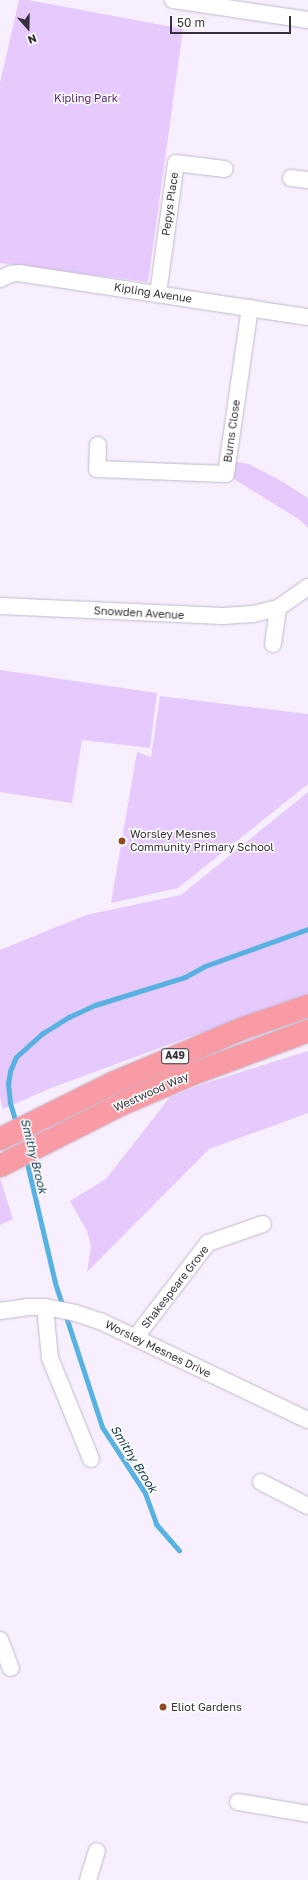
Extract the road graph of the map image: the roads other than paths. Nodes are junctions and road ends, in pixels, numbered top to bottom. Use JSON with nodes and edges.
{"nodes":[{"id":1,"x":173,"y":0,"type":"edge"},
{"id":2,"x":308,"y":20,"type":"edge"},
{"id":3,"x":225,"y":168,"type":"dead end"},
{"id":4,"x":291,"y":178,"type":"dead end"},
{"id":5,"x":308,"y":180,"type":"edge"},
{"id":6,"x":0,"y":279,"type":"edge"},
{"id":7,"x":158,"y":294,"type":"junction"},
{"id":8,"x":250,"y":308,"type":"junction"},
{"id":9,"x":308,"y":317,"type":"edge"},
{"id":10,"x":98,"y":445,"type":"dead end"},
{"id":11,"x":308,"y":587,"type":"edge"},
{"id":12,"x":0,"y":606,"type":"edge"},
{"id":13,"x":278,"y":608,"type":"junction"},
{"id":14,"x":273,"y":644,"type":"dead end"},
{"id":15,"x":308,"y":1006,"type":"edge"},
{"id":16,"x":308,"y":1031,"type":"edge"},
{"id":17,"x":0,"y":1139,"type":"edge"},
{"id":18,"x":1,"y":1166,"type":"edge"},
{"id":19,"x":263,"y":1224,"type":"dead end"},
{"id":20,"x":50,"y":1308,"type":"junction"},
{"id":21,"x":0,"y":1312,"type":"edge"},
{"id":22,"x":135,"y":1338,"type":"junction"},
{"id":23,"x":308,"y":1420,"type":"edge"},
{"id":24,"x":91,"y":1459,"type":"dead end"},
{"id":25,"x":261,"y":1482,"type":"dead end"},
{"id":26,"x":308,"y":1506,"type":"edge"},
{"id":27,"x":0,"y":1640,"type":"edge"},
{"id":28,"x":11,"y":1668,"type":"dead end"},
{"id":29,"x":238,"y":1802,"type":"dead end"},
{"id":30,"x":308,"y":1814,"type":"edge"},
{"id":31,"x":97,"y":1851,"type":"dead end"},
{"id":32,"x":88,"y":1880,"type":"edge"}],
"edges":[{"from":1,"to":2,"type":"street"},
{"from":3,"to":7,"type":"street","name":"Pepys Place"},
{"from":4,"to":5,"type":"street"},
{"from":6,"to":7,"type":"street","name":"Kipling Avenue"},
{"from":7,"to":8,"type":"street","name":"Kipling Avenue"},
{"from":8,"to":9,"type":"street","name":"Kipling Avenue"},
{"from":8,"to":10,"type":"street","name":"Burns Close"},
{"from":11,"to":13,"type":"street","name":"Snowden Avenue"},
{"from":12,"to":13,"type":"street","name":"Snowden Avenue"},
{"from":13,"to":14,"type":"street"},
{"from":15,"to":17,"type":"highway","name":"Westwood Way","number":"A49"},
{"from":16,"to":18,"type":"highway","name":"Westwood Way","number":"A49"},
{"from":19,"to":22,"type":"street","name":"Shakespeare Grove"},
{"from":20,"to":21,"type":"street","name":"Worsley Mesnes Drive"},
{"from":20,"to":22,"type":"street","name":"Worsley Mesnes Drive"},
{"from":20,"to":24,"type":"street"},
{"from":22,"to":23,"type":"street","name":"Worsley Mesnes Drive"},
{"from":25,"to":26,"type":"street"},
{"from":27,"to":28,"type":"street"},
{"from":29,"to":30,"type":"street"},
{"from":31,"to":32,"type":"street"}]}
